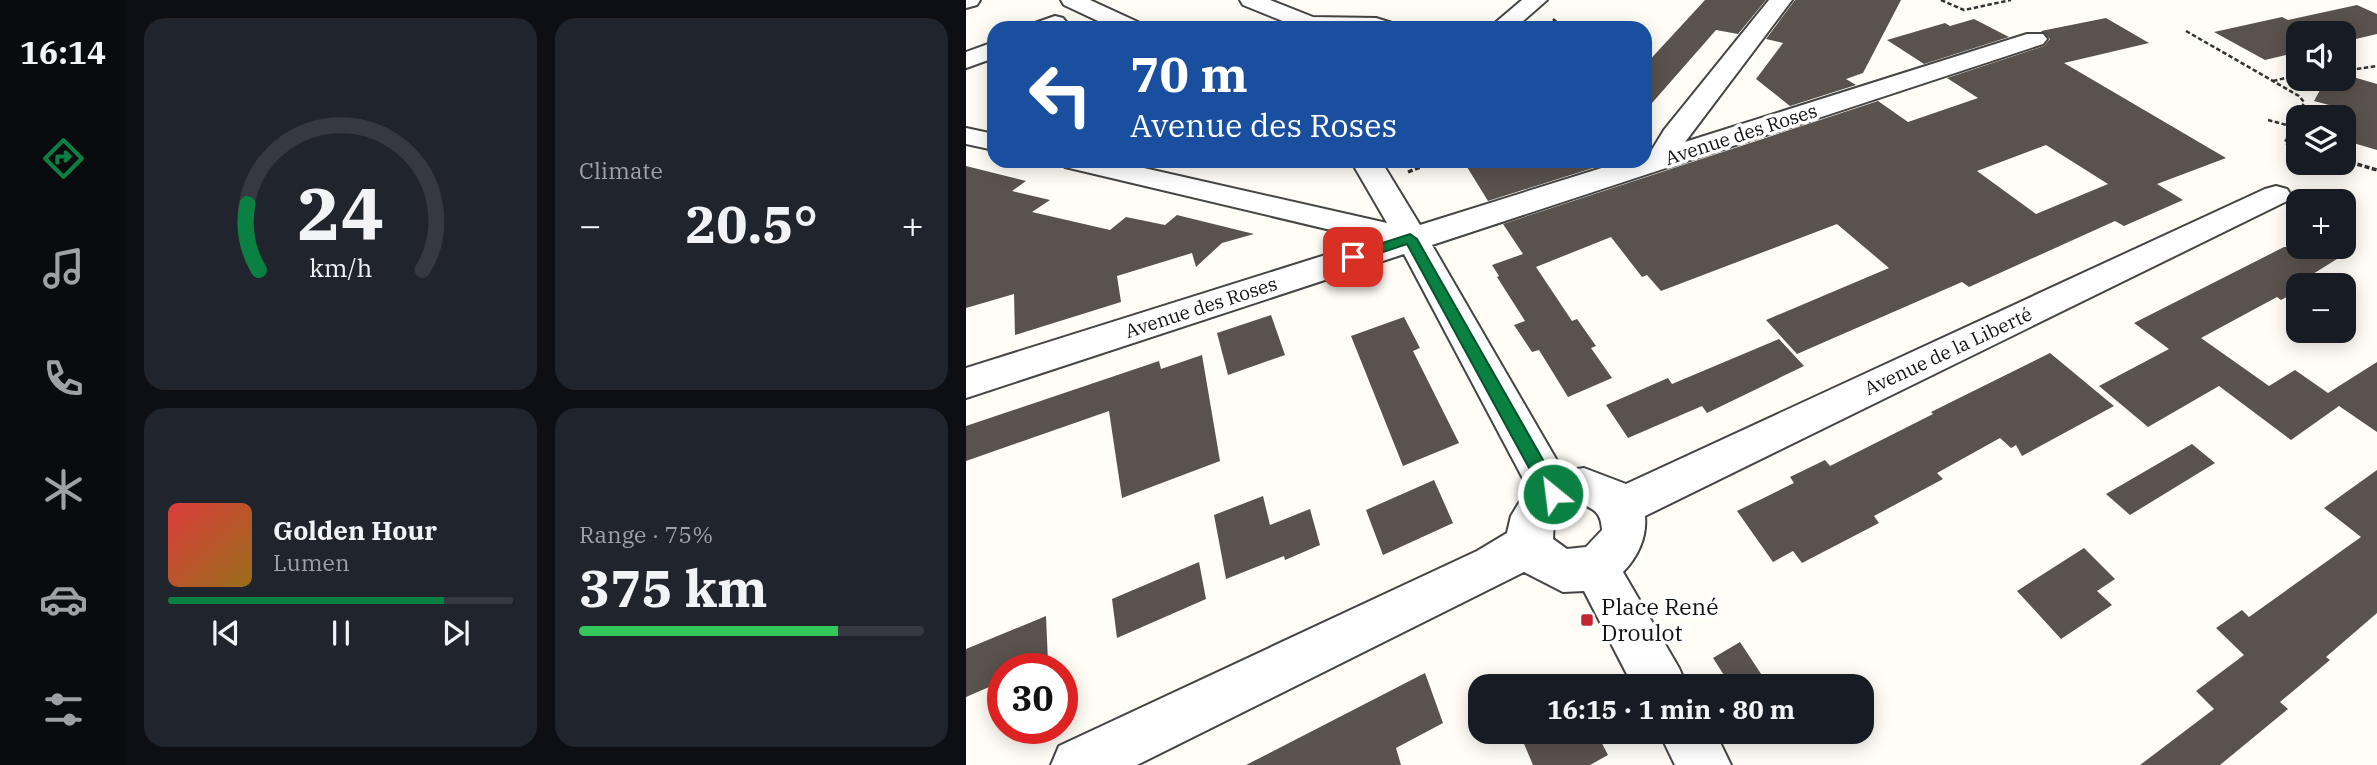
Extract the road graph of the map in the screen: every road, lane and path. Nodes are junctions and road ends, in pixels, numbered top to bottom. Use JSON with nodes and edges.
{"nodes":[{"id":1,"x":1251,"y":0,"type":"edge"},
{"id":2,"x":1536,"y":0,"type":"edge"},
{"id":3,"x":1781,"y":0,"type":"edge"},
{"id":4,"x":1941,"y":0,"type":"edge"},
{"id":5,"x":2011,"y":0,"type":"edge"},
{"id":6,"x":1081,"y":4,"type":"edge"},
{"id":7,"x":1117,"y":21,"type":"edge"},
{"id":8,"x":1302,"y":21,"type":"edge"},
{"id":9,"x":1510,"y":21,"type":"edge"},
{"id":10,"x":2186,"y":31,"type":"dead end"},
{"id":11,"x":2035,"y":39,"type":"dead end"},
{"id":12,"x":987,"y":52,"type":"edge"},
{"id":13,"x":966,"y":61,"type":"edge"},
{"id":14,"x":2377,"y":66,"type":"edge"},
{"id":15,"x":2356,"y":69,"type":"edge"},
{"id":16,"x":2286,"y":78,"type":"edge"},
{"id":17,"x":2272,"y":81,"type":"junction"},
{"id":18,"x":2303,"y":105,"type":"edge"},
{"id":19,"x":2268,"y":120,"type":"dead end"},
{"id":20,"x":2286,"y":125,"type":"edge"},
{"id":21,"x":966,"y":136,"type":"edge"},
{"id":22,"x":987,"y":140,"type":"edge"},
{"id":23,"x":1659,"y":161,"type":"junction"},
{"id":24,"x":1652,"y":163,"type":"edge"},
{"id":25,"x":2356,"y":164,"type":"edge"},
{"id":26,"x":1105,"y":168,"type":"edge"},
{"id":27,"x":1371,"y":168,"type":"edge"},
{"id":28,"x":1637,"y":168,"type":"edge"},
{"id":29,"x":2377,"y":170,"type":"edge"},
{"id":30,"x":2276,"y":195,"type":"dead end"},
{"id":31,"x":1410,"y":239,"type":"junction"},
{"id":32,"x":966,"y":383,"type":"edge"},
{"id":33,"x":1553,"y":494,"type":"junction"},
{"id":34,"x":1621,"y":508,"type":"junction"},
{"id":35,"x":1530,"y":543,"type":"junction"},
{"id":36,"x":1595,"y":566,"type":"junction"},
{"id":37,"x":1654,"y":674,"type":"edge"},
{"id":38,"x":1693,"y":744,"type":"edge"},
{"id":39,"x":1078,"y":765,"type":"edge"},
{"id":40,"x":1704,"y":765,"type":"edge"}],
"edges":[{"from":1,"to":8,"type":"street"},
{"from":2,"to":9,"type":"street"},
{"from":3,"to":23,"type":"street"},
{"from":4,"to":5,"type":"path"},
{"from":6,"to":7,"type":"street"},
{"from":10,"to":17,"type":"path"},
{"from":11,"to":23,"type":"street","name":"Avenue des Roses"},
{"from":12,"to":13,"type":"street"},
{"from":14,"to":15,"type":"path"},
{"from":16,"to":17,"type":"path"},
{"from":17,"to":18,"type":"path"},
{"from":19,"to":20,"type":"path"},
{"from":21,"to":22,"type":"street"},
{"from":23,"to":24,"type":"street","name":"Avenue des Roses"},
{"from":25,"to":29,"type":"path"},
{"from":26,"to":31,"type":"street"},
{"from":27,"to":31,"type":"street"},
{"from":28,"to":31,"type":"street","name":"Avenue des Roses"},
{"from":30,"to":34,"type":"street","name":"Avenue de la Liberté"},
{"from":31,"to":32,"type":"street","name":"Avenue des Roses"},
{"from":31,"to":33,"type":"street"},
{"from":33,"to":34,"type":"street"},
{"from":33,"to":35,"type":"street"},
{"from":34,"to":36,"type":"street"},
{"from":35,"to":36,"type":"street"},
{"from":35,"to":39,"type":"street"},
{"from":36,"to":37,"type":"street"},
{"from":38,"to":40,"type":"street"}]}
